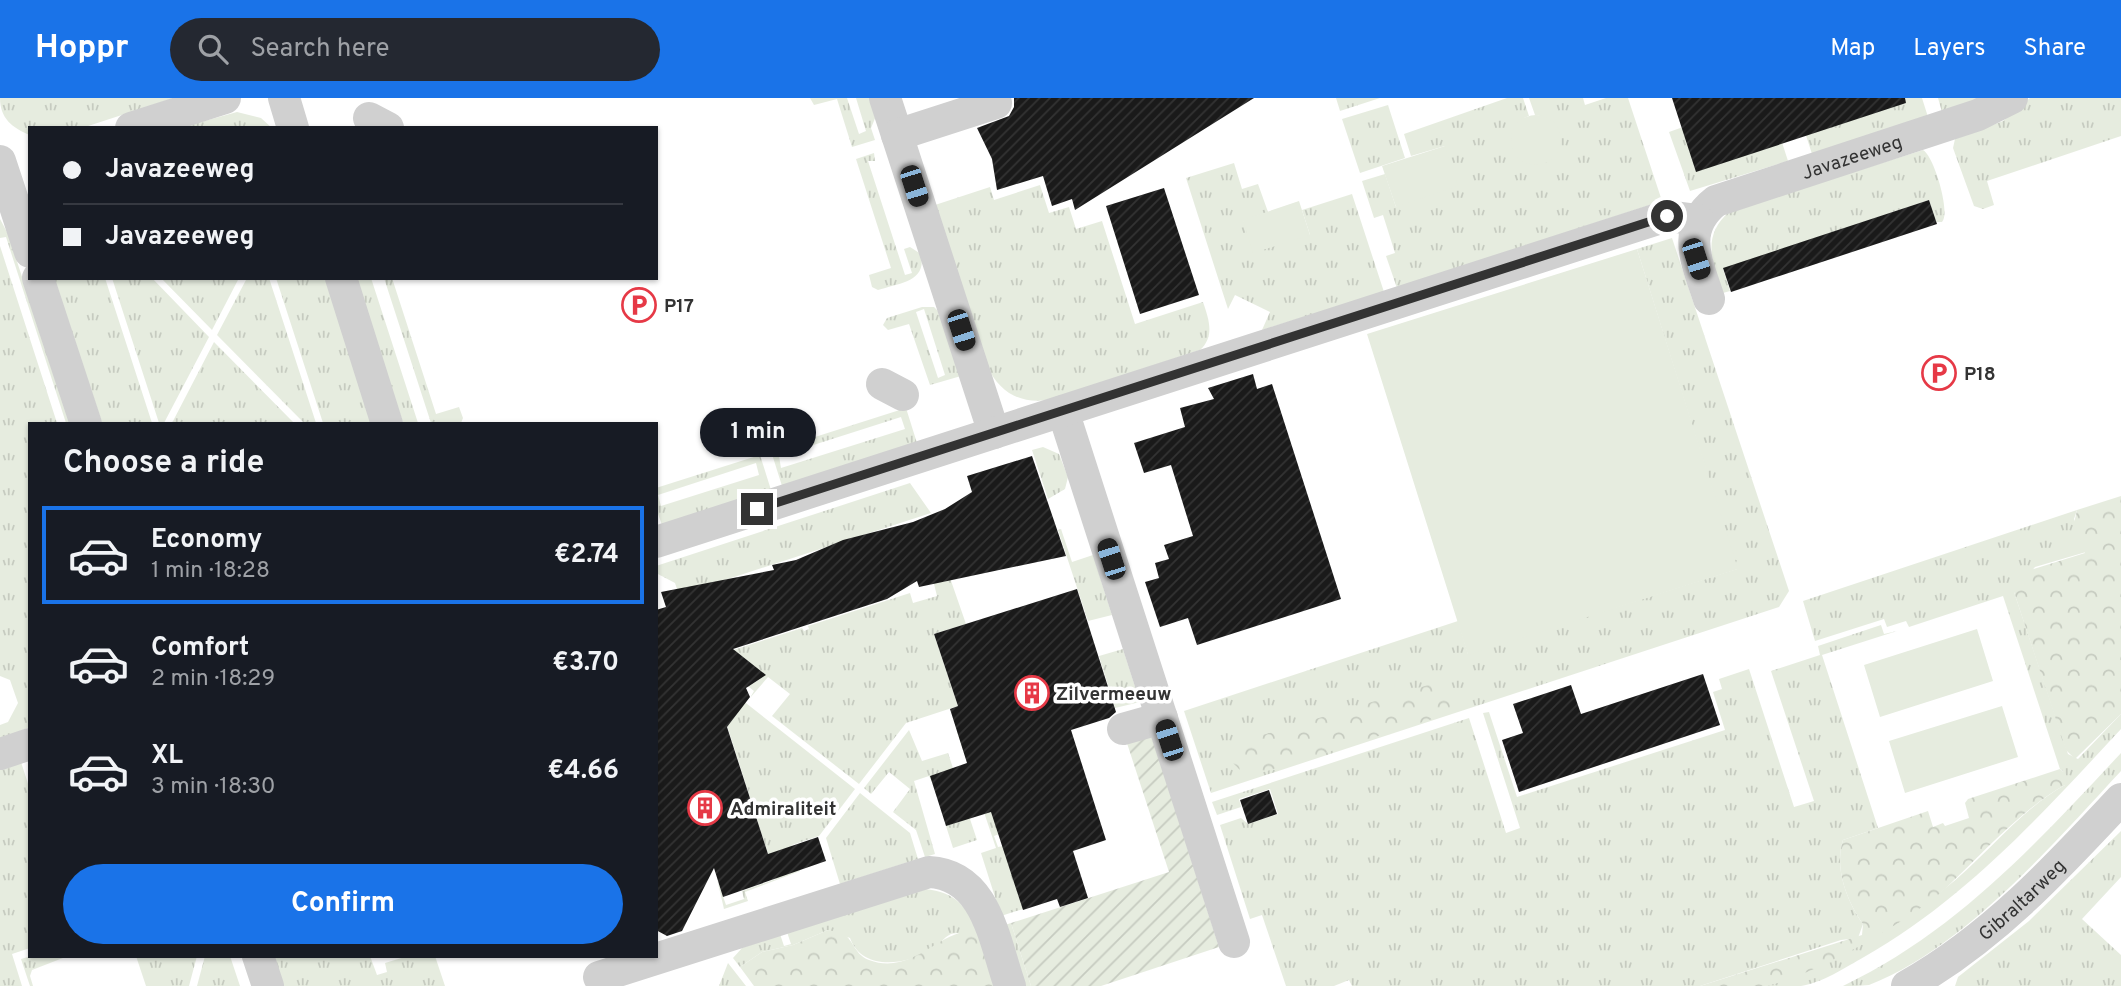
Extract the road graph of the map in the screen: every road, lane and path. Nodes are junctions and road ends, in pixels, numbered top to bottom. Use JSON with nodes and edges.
{"nodes":[{"id":1,"x":225,"y":98,"type":"edge"},
{"id":2,"x":284,"y":98,"type":"edge"},
{"id":3,"x":885,"y":98,"type":"edge"},
{"id":4,"x":2012,"y":98,"type":"edge"},
{"id":5,"x":996,"y":103,"type":"dead end"},
{"id":6,"x":137,"y":126,"type":"edge"},
{"id":7,"x":299,"y":126,"type":"edge"},
{"id":8,"x":897,"y":135,"type":"junction"},
{"id":9,"x":8,"y":165,"type":"edge"},
{"id":10,"x":1698,"y":220,"type":"junction"},
{"id":11,"x":28,"y":244,"type":"edge"},
{"id":12,"x":39,"y":280,"type":"edge"},
{"id":13,"x":342,"y":280,"type":"edge"},
{"id":14,"x":1709,"y":299,"type":"dead end"},
{"id":15,"x":1063,"y":411,"type":"junction"},
{"id":16,"x":85,"y":422,"type":"edge"},
{"id":17,"x":386,"y":422,"type":"edge"},
{"id":18,"x":994,"y":433,"type":"junction"},
{"id":19,"x":658,"y":541,"type":"edge"},
{"id":20,"x":1162,"y":718,"type":"junction"},
{"id":21,"x":1123,"y":729,"type":"dead end"},
{"id":22,"x":28,"y":745,"type":"edge"},
{"id":23,"x":0,"y":754,"type":"edge"},
{"id":24,"x":2121,"y":799,"type":"edge"},
{"id":25,"x":1234,"y":942,"type":"dead end"},
{"id":26,"x":259,"y":958,"type":"edge"},
{"id":27,"x":644,"y":975,"type":"edge"},
{"id":28,"x":599,"y":977,"type":"dead end"},
{"id":29,"x":268,"y":986,"type":"edge"},
{"id":30,"x":1010,"y":986,"type":"edge"},
{"id":31,"x":1907,"y":986,"type":"edge"}],
"edges":[{"from":1,"to":6,"type":"street"},
{"from":2,"to":7,"type":"street"},
{"from":3,"to":8,"type":"street"},
{"from":4,"to":10,"type":"street","name":"Javazeeweg"},
{"from":5,"to":8,"type":"street"},
{"from":8,"to":18,"type":"street"},
{"from":9,"to":11,"type":"street"},
{"from":10,"to":14,"type":"street"},
{"from":10,"to":15,"type":"street"},
{"from":12,"to":16,"type":"street"},
{"from":13,"to":17,"type":"street"},
{"from":15,"to":18,"type":"street"},
{"from":15,"to":20,"type":"street"},
{"from":18,"to":19,"type":"street"},
{"from":20,"to":21,"type":"street"},
{"from":20,"to":25,"type":"street"},
{"from":22,"to":23,"type":"street"},
{"from":24,"to":31,"type":"street","name":"Gibraltarweg"},
{"from":26,"to":29,"type":"street"},
{"from":27,"to":28,"type":"street"},
{"from":27,"to":30,"type":"street"}]}
